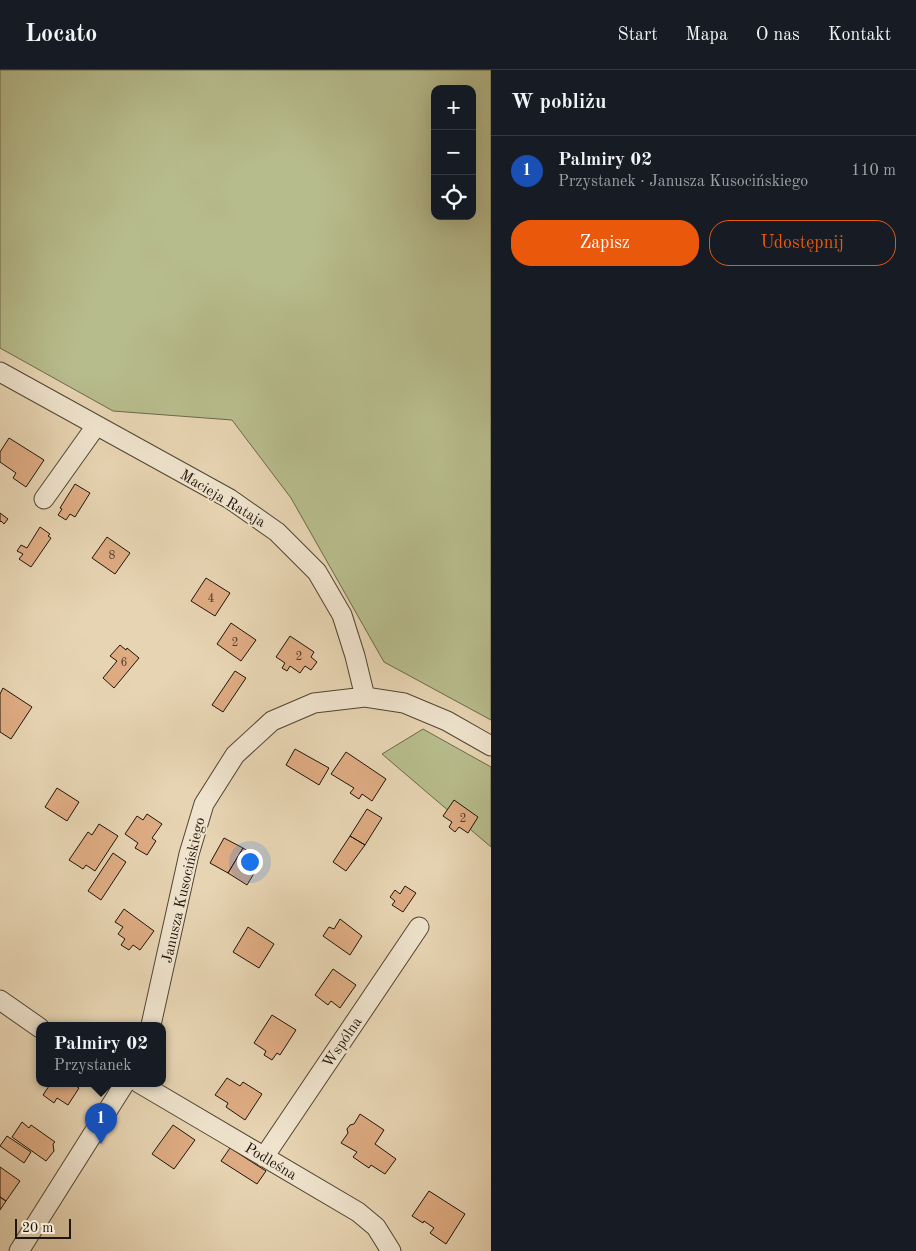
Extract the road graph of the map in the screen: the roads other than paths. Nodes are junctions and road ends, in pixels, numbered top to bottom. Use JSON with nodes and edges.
{"nodes":[{"id":1,"x":0,"y":372,"type":"edge"},
{"id":2,"x":96,"y":426,"type":"junction"},
{"id":3,"x":44,"y":499,"type":"dead end"},
{"id":4,"x":365,"y":697,"type":"junction"},
{"id":5,"x":491,"y":746,"type":"edge"},
{"id":6,"x":419,"y":927,"type":"dead end"},
{"id":7,"x":0,"y":1000,"type":"edge"},
{"id":8,"x":152,"y":1022,"type":"edge"},
{"id":9,"x":36,"y":1025,"type":"edge"},
{"id":10,"x":124,"y":1087,"type":"edge"},
{"id":11,"x":134,"y":1087,"type":"edge"},
{"id":12,"x":264,"y":1157,"type":"junction"},
{"id":13,"x":19,"y":1251,"type":"edge"},
{"id":14,"x":390,"y":1251,"type":"edge"}],
"edges":[{"from":1,"to":2,"type":"street","name":"Macieja Rataja"},
{"from":2,"to":3,"type":"street"},
{"from":2,"to":4,"type":"street","name":"Macieja Rataja"},
{"from":4,"to":5,"type":"street","name":"Janusza Kusocińskiego"},
{"from":4,"to":8,"type":"street","name":"Janusza Kusocińskiego"},
{"from":6,"to":12,"type":"street","name":"Wspólna"},
{"from":7,"to":9,"type":"street"},
{"from":10,"to":13,"type":"street"},
{"from":11,"to":12,"type":"street","name":"Podleśna"},
{"from":12,"to":14,"type":"street","name":"Podleśna"}]}
